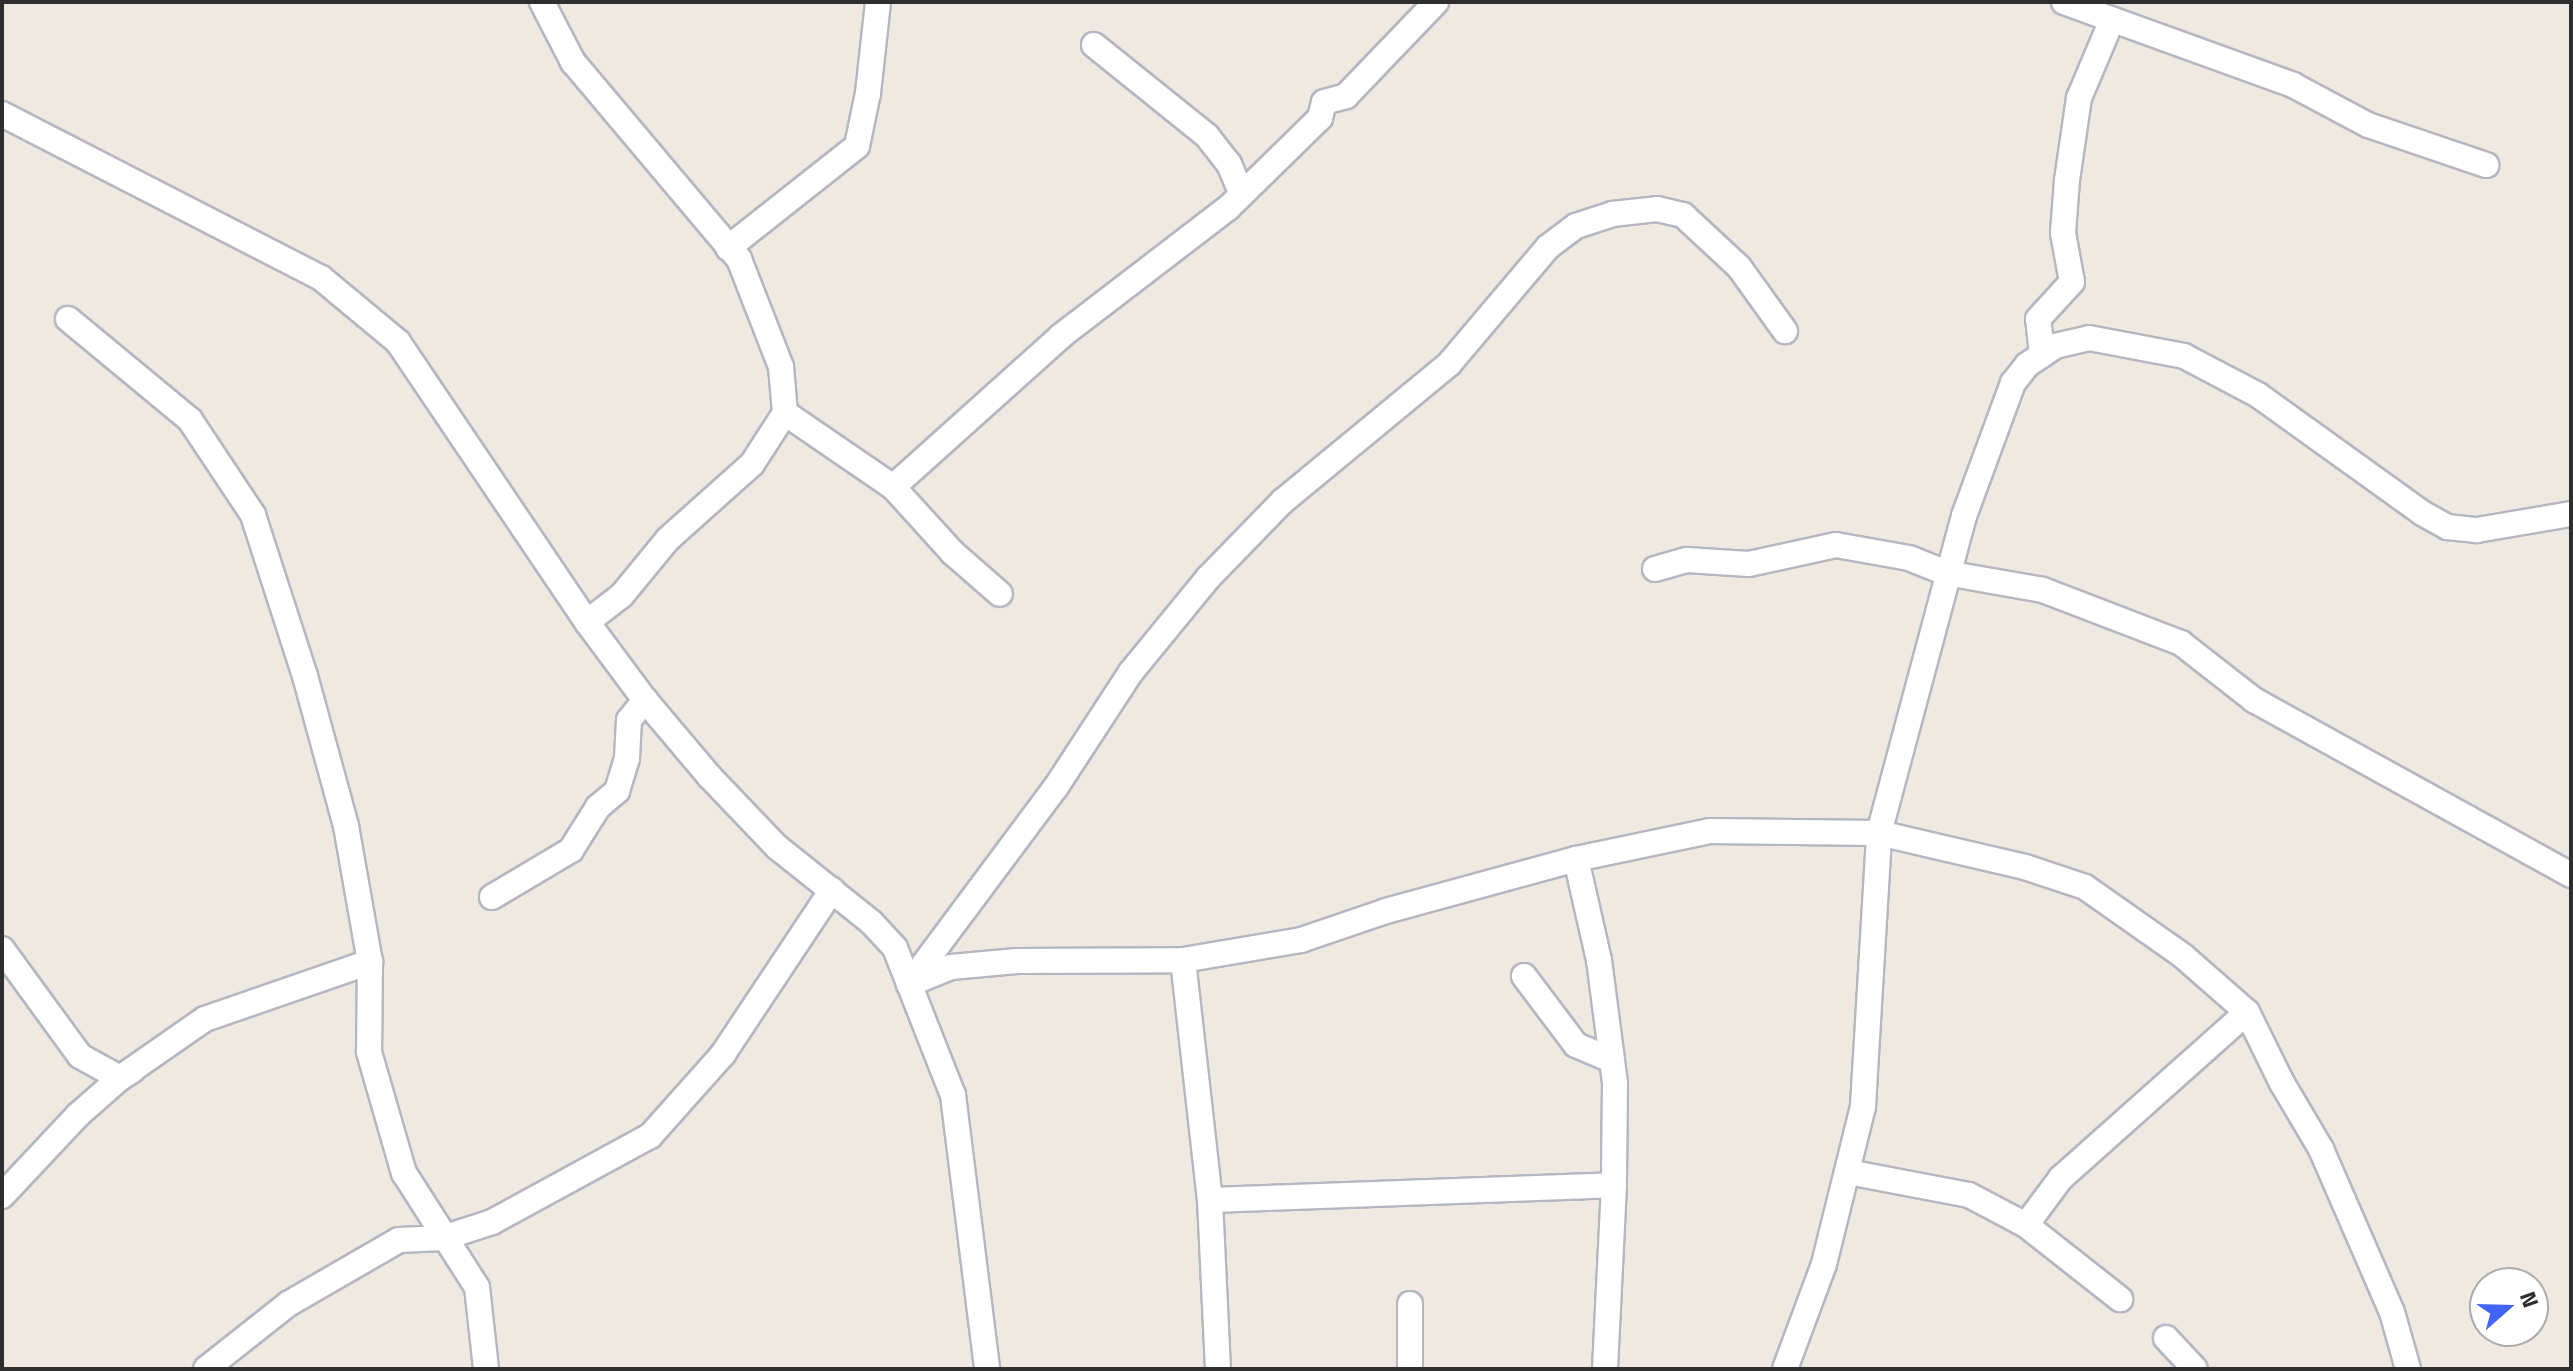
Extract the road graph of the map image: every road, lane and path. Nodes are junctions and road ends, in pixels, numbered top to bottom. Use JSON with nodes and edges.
{"nodes":[{"id":1,"x":542,"y":2,"type":"edge"},
{"id":2,"x":878,"y":2,"type":"edge"},
{"id":3,"x":1436,"y":2,"type":"edge"},
{"id":4,"x":2064,"y":2,"type":"edge"},
{"id":5,"x":2112,"y":20,"type":"junction"},
{"id":6,"x":1094,"y":45,"type":"dead end"},
{"id":7,"x":2,"y":114,"type":"edge"},
{"id":8,"x":2486,"y":165,"type":"dead end"},
{"id":9,"x":1242,"y":194,"type":"junction"},
{"id":10,"x":728,"y":248,"type":"junction"},
{"id":11,"x":68,"y":319,"type":"dead end"},
{"id":12,"x":1785,"y":331,"type":"dead end"},
{"id":13,"x":2042,"y":355,"type":"junction"},
{"id":14,"x":785,"y":413,"type":"junction"},
{"id":15,"x":893,"y":487,"type":"junction"},
{"id":16,"x":2571,"y":514,"type":"edge"},
{"id":17,"x":1655,"y":569,"type":"dead end"},
{"id":18,"x":1946,"y":573,"type":"junction"},
{"id":19,"x":1000,"y":594,"type":"dead end"},
{"id":20,"x":587,"y":622,"type":"junction"},
{"id":21,"x":645,"y":700,"type":"junction"},
{"id":22,"x":1879,"y":833,"type":"junction"},
{"id":23,"x":1576,"y":859,"type":"junction"},
{"id":24,"x":2571,"y":875,"type":"edge"},
{"id":25,"x":832,"y":890,"type":"junction"},
{"id":26,"x":492,"y":897,"type":"dead end"},
{"id":27,"x":2,"y":949,"type":"edge"},
{"id":28,"x":1183,"y":960,"type":"junction"},
{"id":29,"x":370,"y":962,"type":"junction"},
{"id":30,"x":1524,"y":976,"type":"dead end"},
{"id":31,"x":909,"y":984,"type":"junction"},
{"id":32,"x":2247,"y":1012,"type":"junction"},
{"id":33,"x":149,"y":1059,"type":"dead end"},
{"id":34,"x":1612,"y":1060,"type":"junction"},
{"id":35,"x":120,"y":1078,"type":"junction"},
{"id":36,"x":1848,"y":1172,"type":"junction"},
{"id":37,"x":1614,"y":1185,"type":"junction"},
{"id":38,"x":2,"y":1196,"type":"edge"},
{"id":39,"x":1210,"y":1200,"type":"junction"},
{"id":40,"x":2026,"y":1225,"type":"junction"},
{"id":41,"x":443,"y":1238,"type":"junction"},
{"id":42,"x":2120,"y":1299,"type":"dead end"},
{"id":43,"x":1410,"y":1304,"type":"dead end"},
{"id":44,"x":2166,"y":1338,"type":"dead end"},
{"id":45,"x":206,"y":1369,"type":"edge"},
{"id":46,"x":486,"y":1369,"type":"edge"},
{"id":47,"x":987,"y":1369,"type":"edge"},
{"id":48,"x":1218,"y":1369,"type":"edge"},
{"id":49,"x":1410,"y":1369,"type":"edge"},
{"id":50,"x":1605,"y":1369,"type":"edge"},
{"id":51,"x":1785,"y":1369,"type":"edge"},
{"id":52,"x":2195,"y":1369,"type":"edge"},
{"id":53,"x":2408,"y":1369,"type":"edge"}],
"edges":[{"from":1,"to":10,"type":"street"},
{"from":2,"to":10,"type":"street"},
{"from":3,"to":9,"type":"street"},
{"from":4,"to":5,"type":"street"},
{"from":5,"to":8,"type":"street"},
{"from":5,"to":13,"type":"street"},
{"from":6,"to":9,"type":"street"},
{"from":7,"to":20,"type":"street"},
{"from":9,"to":15,"type":"street"},
{"from":10,"to":14,"type":"street"},
{"from":11,"to":29,"type":"street"},
{"from":12,"to":31,"type":"street"},
{"from":13,"to":16,"type":"street"},
{"from":13,"to":18,"type":"street"},
{"from":14,"to":15,"type":"street"},
{"from":14,"to":20,"type":"street"},
{"from":15,"to":19,"type":"street"},
{"from":17,"to":18,"type":"street"},
{"from":18,"to":22,"type":"street"},
{"from":18,"to":24,"type":"street"},
{"from":20,"to":21,"type":"street"},
{"from":21,"to":25,"type":"street"},
{"from":21,"to":26,"type":"street"},
{"from":22,"to":23,"type":"street"},
{"from":22,"to":32,"type":"street"},
{"from":22,"to":36,"type":"street"},
{"from":23,"to":28,"type":"street"},
{"from":23,"to":34,"type":"street"},
{"from":25,"to":31,"type":"street"},
{"from":25,"to":41,"type":"street"},
{"from":27,"to":35,"type":"street"},
{"from":28,"to":31,"type":"street"},
{"from":28,"to":39,"type":"street"},
{"from":29,"to":35,"type":"street"},
{"from":29,"to":41,"type":"street"},
{"from":30,"to":34,"type":"street"},
{"from":31,"to":47,"type":"street"},
{"from":32,"to":40,"type":"street"},
{"from":32,"to":53,"type":"street"},
{"from":33,"to":35,"type":"street"},
{"from":34,"to":37,"type":"street"},
{"from":35,"to":38,"type":"street"},
{"from":36,"to":40,"type":"street"},
{"from":36,"to":51,"type":"street"},
{"from":37,"to":39,"type":"street"},
{"from":37,"to":50,"type":"street"},
{"from":39,"to":48,"type":"street"},
{"from":40,"to":42,"type":"street"},
{"from":41,"to":45,"type":"street"},
{"from":41,"to":46,"type":"street"},
{"from":43,"to":49,"type":"street"},
{"from":44,"to":52,"type":"street"}]}
